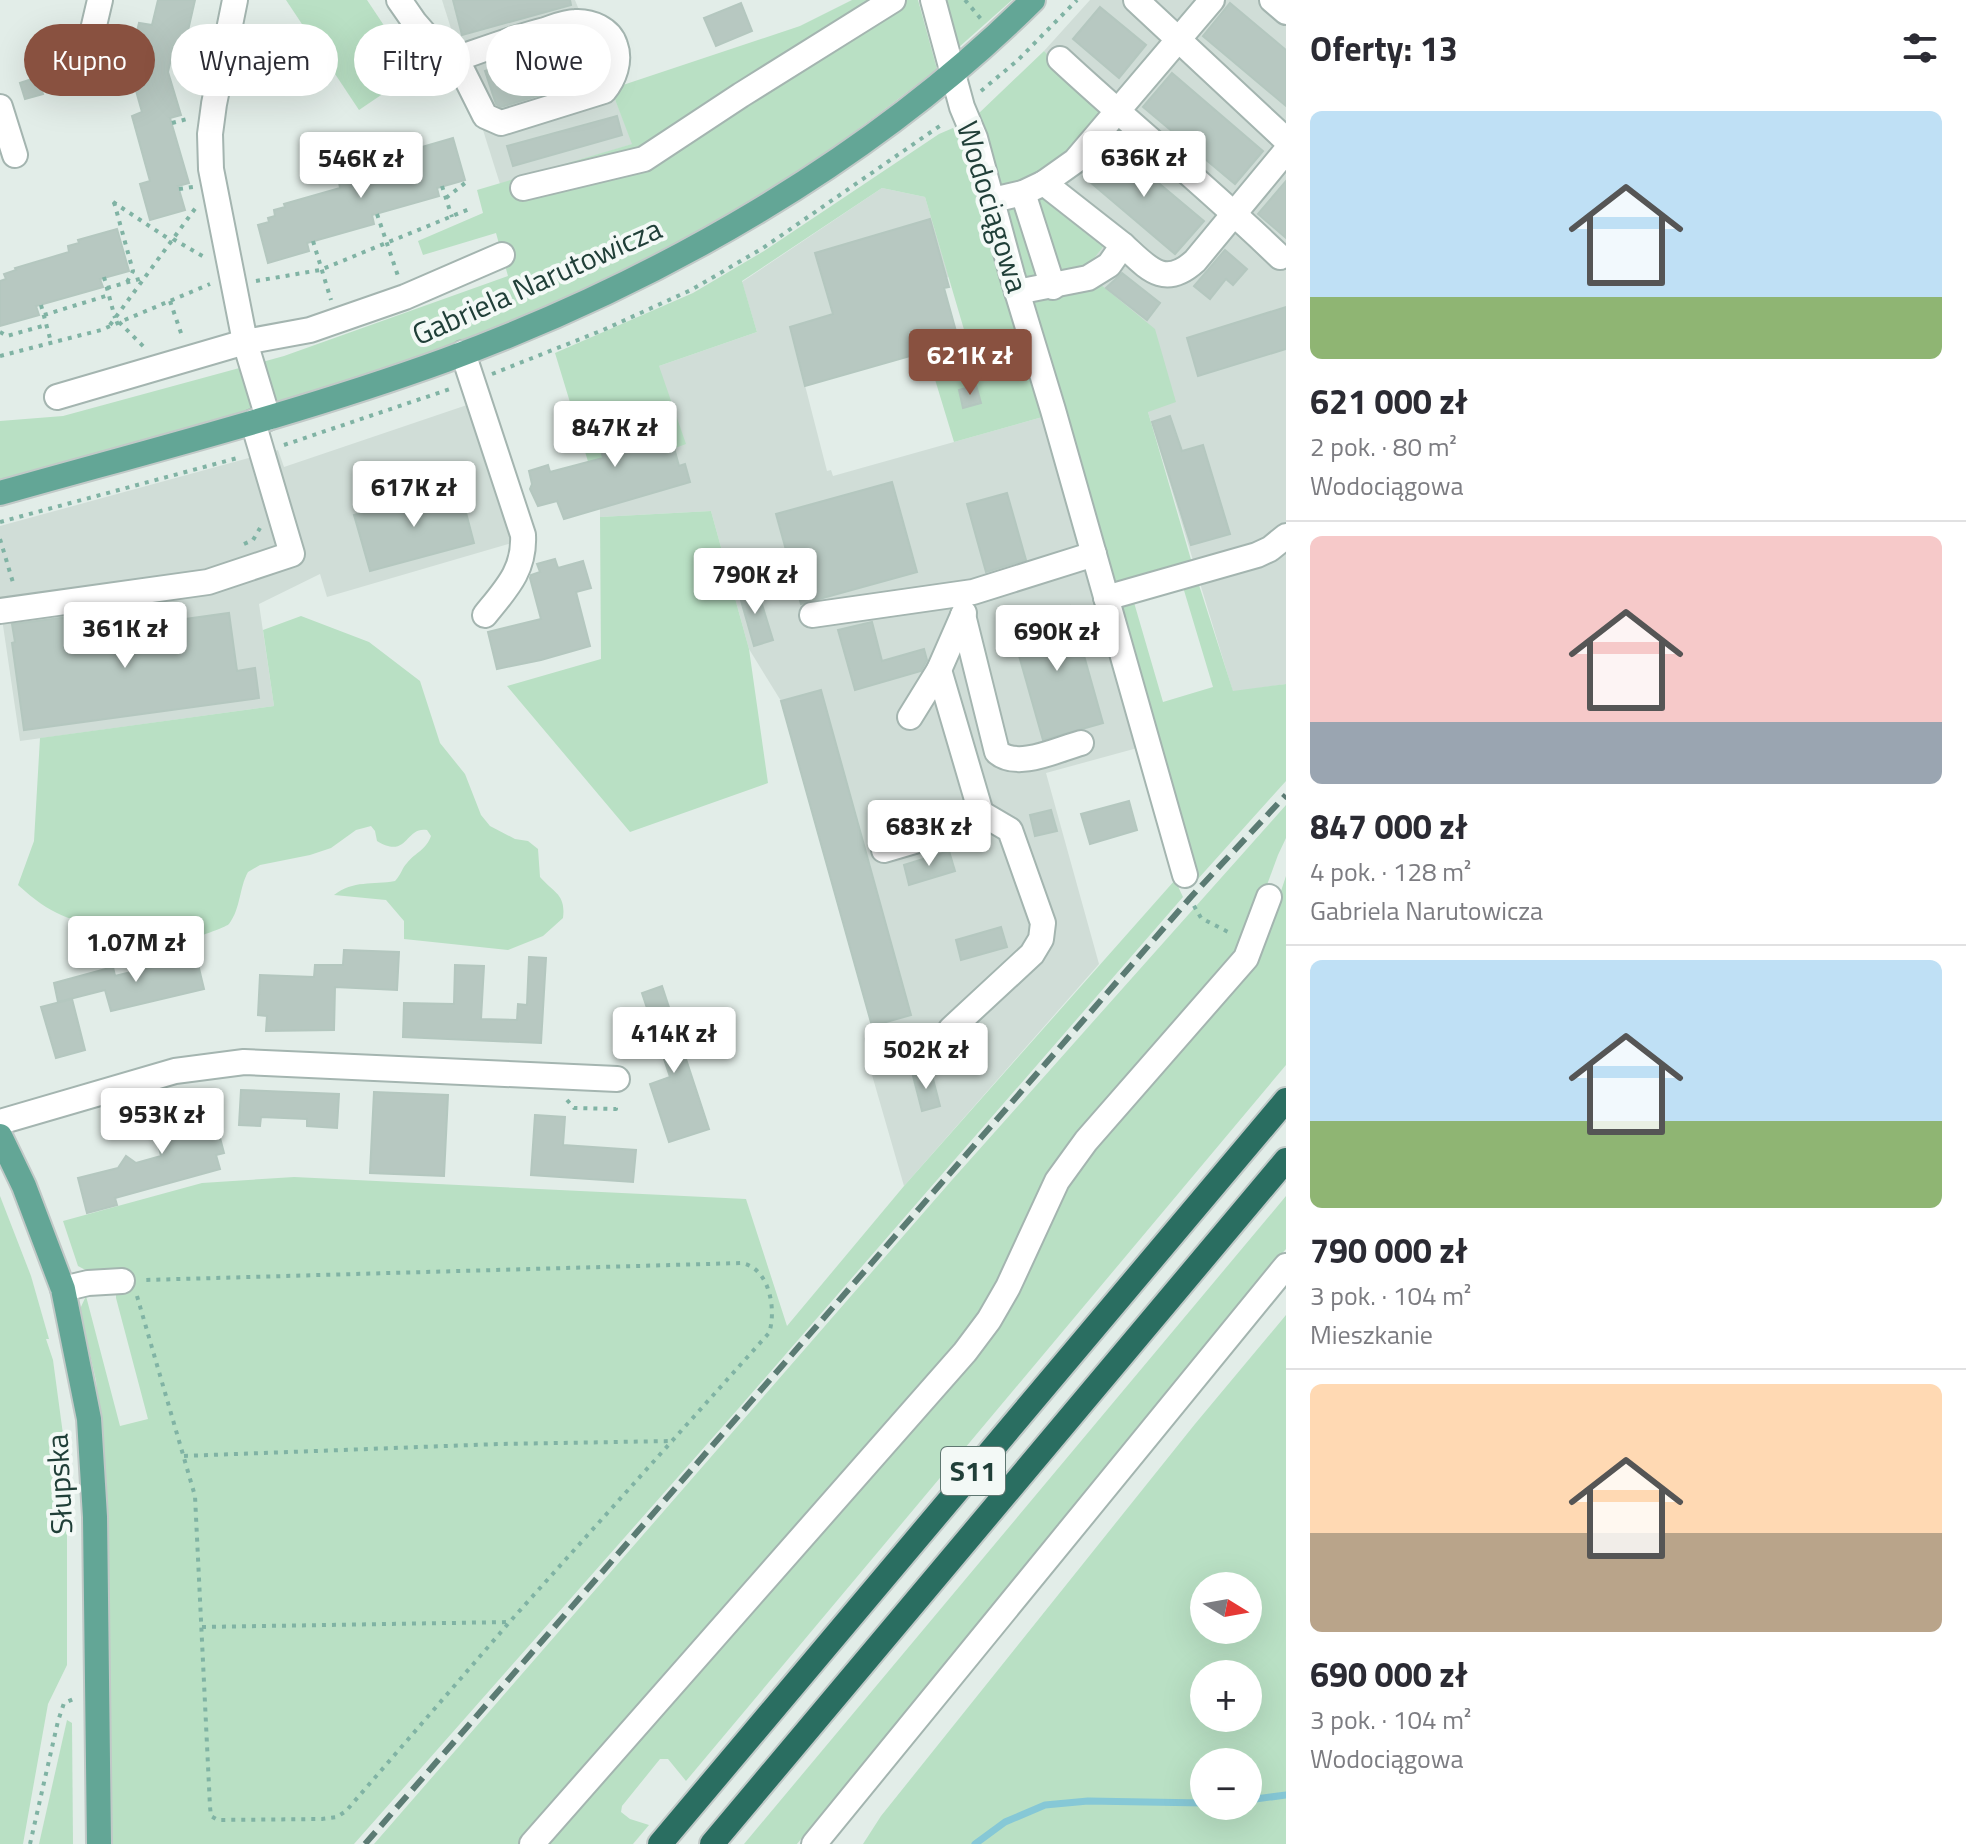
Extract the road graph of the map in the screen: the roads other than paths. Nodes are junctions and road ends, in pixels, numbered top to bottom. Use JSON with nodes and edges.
{"nodes":[{"id":1,"x":100,"y":0,"type":"edge"},
{"id":2,"x":235,"y":0,"type":"edge"},
{"id":3,"x":893,"y":0,"type":"edge"},
{"id":4,"x":933,"y":0,"type":"edge"},
{"id":5,"x":1033,"y":0,"type":"edge"},
{"id":6,"x":1136,"y":0,"type":"edge"},
{"id":7,"x":1212,"y":0,"type":"edge"},
{"id":8,"x":1272,"y":0,"type":"edge"},
{"id":9,"x":402,"y":1,"type":"edge"},
{"id":10,"x":578,"y":11,"type":"edge"},
{"id":11,"x":1286,"y":12,"type":"edge"},
{"id":12,"x":94,"y":24,"type":"edge"},
{"id":13,"x":416,"y":24,"type":"edge"},
{"id":14,"x":1180,"y":39,"type":"junction"},
{"id":15,"x":470,"y":54,"type":"edge"},
{"id":16,"x":1060,"y":59,"type":"dead end"},
{"id":17,"x":953,"y":74,"type":"junction"},
{"id":18,"x":470,"y":86,"type":"edge"},
{"id":19,"x":0,"y":107,"type":"edge"},
{"id":20,"x":1118,"y":112,"type":"junction"},
{"id":21,"x":1286,"y":140,"type":"edge"},
{"id":22,"x":1286,"y":151,"type":"edge"},
{"id":23,"x":15,"y":155,"type":"dead end"},
{"id":24,"x":523,"y":188,"type":"dead end"},
{"id":25,"x":1034,"y":188,"type":"junction"},
{"id":26,"x":993,"y":200,"type":"junction"},
{"id":27,"x":1235,"y":213,"type":"junction"},
{"id":28,"x":1123,"y":245,"type":"junction"},
{"id":29,"x":502,"y":255,"type":"dead end"},
{"id":30,"x":1280,"y":257,"type":"dead end"},
{"id":31,"x":1053,"y":287,"type":"junction"},
{"id":32,"x":1017,"y":292,"type":"junction"},
{"id":33,"x":245,"y":342,"type":"junction"},
{"id":34,"x":463,"y":353,"type":"junction"},
{"id":35,"x":57,"y":397,"type":"dead end"},
{"id":36,"x":260,"y":420,"type":"junction"},
{"id":37,"x":0,"y":493,"type":"edge"},
{"id":38,"x":1286,"y":536,"type":"edge"},
{"id":39,"x":1094,"y":554,"type":"junction"},
{"id":40,"x":973,"y":592,"type":"junction"},
{"id":41,"x":1106,"y":598,"type":"junction"},
{"id":42,"x":9,"y":609,"type":"edge"},
{"id":43,"x":485,"y":615,"type":"dead end"},
{"id":44,"x":812,"y":615,"type":"dead end"},
{"id":45,"x":963,"y":615,"type":"junction"},
{"id":46,"x":939,"y":670,"type":"junction"},
{"id":47,"x":910,"y":717,"type":"dead end"},
{"id":48,"x":1081,"y":743,"type":"dead end"},
{"id":49,"x":981,"y":813,"type":"junction"},
{"id":50,"x":884,"y":850,"type":"dead end"},
{"id":51,"x":1185,"y":875,"type":"road end"},
{"id":52,"x":1269,"y":897,"type":"dead end"},
{"id":53,"x":951,"y":1029,"type":"dead end"},
{"id":54,"x":617,"y":1079,"type":"dead end"},
{"id":55,"x":1286,"y":1100,"type":"edge"},
{"id":56,"x":0,"y":1122,"type":"edge"},
{"id":57,"x":0,"y":1136,"type":"edge"},
{"id":58,"x":1286,"y":1160,"type":"edge"},
{"id":59,"x":1286,"y":1266,"type":"edge"},
{"id":60,"x":127,"y":1281,"type":"road end"},
{"id":61,"x":63,"y":1289,"type":"junction"},
{"id":62,"x":99,"y":1844,"type":"edge"},
{"id":63,"x":532,"y":1844,"type":"edge"},
{"id":64,"x":660,"y":1844,"type":"edge"},
{"id":65,"x":712,"y":1844,"type":"edge"},
{"id":66,"x":814,"y":1844,"type":"edge"}],
"edges":[{"from":1,"to":12,"type":"street"},
{"from":2,"to":33,"type":"street"},
{"from":3,"to":24,"type":"street"},
{"from":4,"to":17,"type":"street","name":"Wodociągowa"},
{"from":5,"to":17,"type":"main road","name":"Gabriela Narutowicza"},
{"from":6,"to":14,"type":"street"},
{"from":7,"to":14,"type":"street"},
{"from":8,"to":11,"type":"street"},
{"from":9,"to":13,"type":"street"},
{"from":10,"to":15,"type":"street"},
{"from":10,"to":18,"type":"street"},
{"from":14,"to":20,"type":"street"},
{"from":14,"to":21,"type":"street"},
{"from":16,"to":20,"type":"street"},
{"from":17,"to":26,"type":"street","name":"Wodociągowa"},
{"from":17,"to":34,"type":"main road","name":"Gabriela Narutowicza"},
{"from":19,"to":23,"type":"street"},
{"from":20,"to":25,"type":"street"},
{"from":20,"to":27,"type":"street"},
{"from":22,"to":27,"type":"street"},
{"from":25,"to":26,"type":"street"},
{"from":25,"to":28,"type":"street"},
{"from":25,"to":31,"type":"street"},
{"from":26,"to":32,"type":"street","name":"Wodociągowa"},
{"from":27,"to":28,"type":"street"},
{"from":27,"to":30,"type":"street"},
{"from":28,"to":31,"type":"street"},
{"from":29,"to":33,"type":"street"},
{"from":31,"to":32,"type":"street"},
{"from":32,"to":39,"type":"street","name":"Wodociągowa"},
{"from":33,"to":35,"type":"street"},
{"from":33,"to":36,"type":"street"},
{"from":34,"to":36,"type":"main road","name":"Gabriela Narutowicza"},
{"from":34,"to":43,"type":"street"},
{"from":36,"to":37,"type":"main road","name":"Gabriela Narutowicza"},
{"from":36,"to":42,"type":"street"},
{"from":38,"to":41,"type":"street"},
{"from":39,"to":40,"type":"street"},
{"from":39,"to":41,"type":"street","name":"Wodociągowa"},
{"from":40,"to":44,"type":"street"},
{"from":40,"to":45,"type":"street"},
{"from":41,"to":51,"type":"street","name":"Wodociągowa"},
{"from":45,"to":46,"type":"street"},
{"from":45,"to":48,"type":"street"},
{"from":46,"to":47,"type":"street"},
{"from":46,"to":49,"type":"street"},
{"from":49,"to":50,"type":"street"},
{"from":49,"to":53,"type":"street"},
{"from":52,"to":63,"type":"street"},
{"from":54,"to":56,"type":"street"},
{"from":55,"to":64,"type":"highway","number":"S11"},
{"from":57,"to":61,"type":"main road","name":"Słupska"},
{"from":58,"to":65,"type":"highway","number":"S11"},
{"from":59,"to":66,"type":"street"},
{"from":60,"to":61,"type":"street"},
{"from":61,"to":62,"type":"main road","name":"Słupska"}]}
